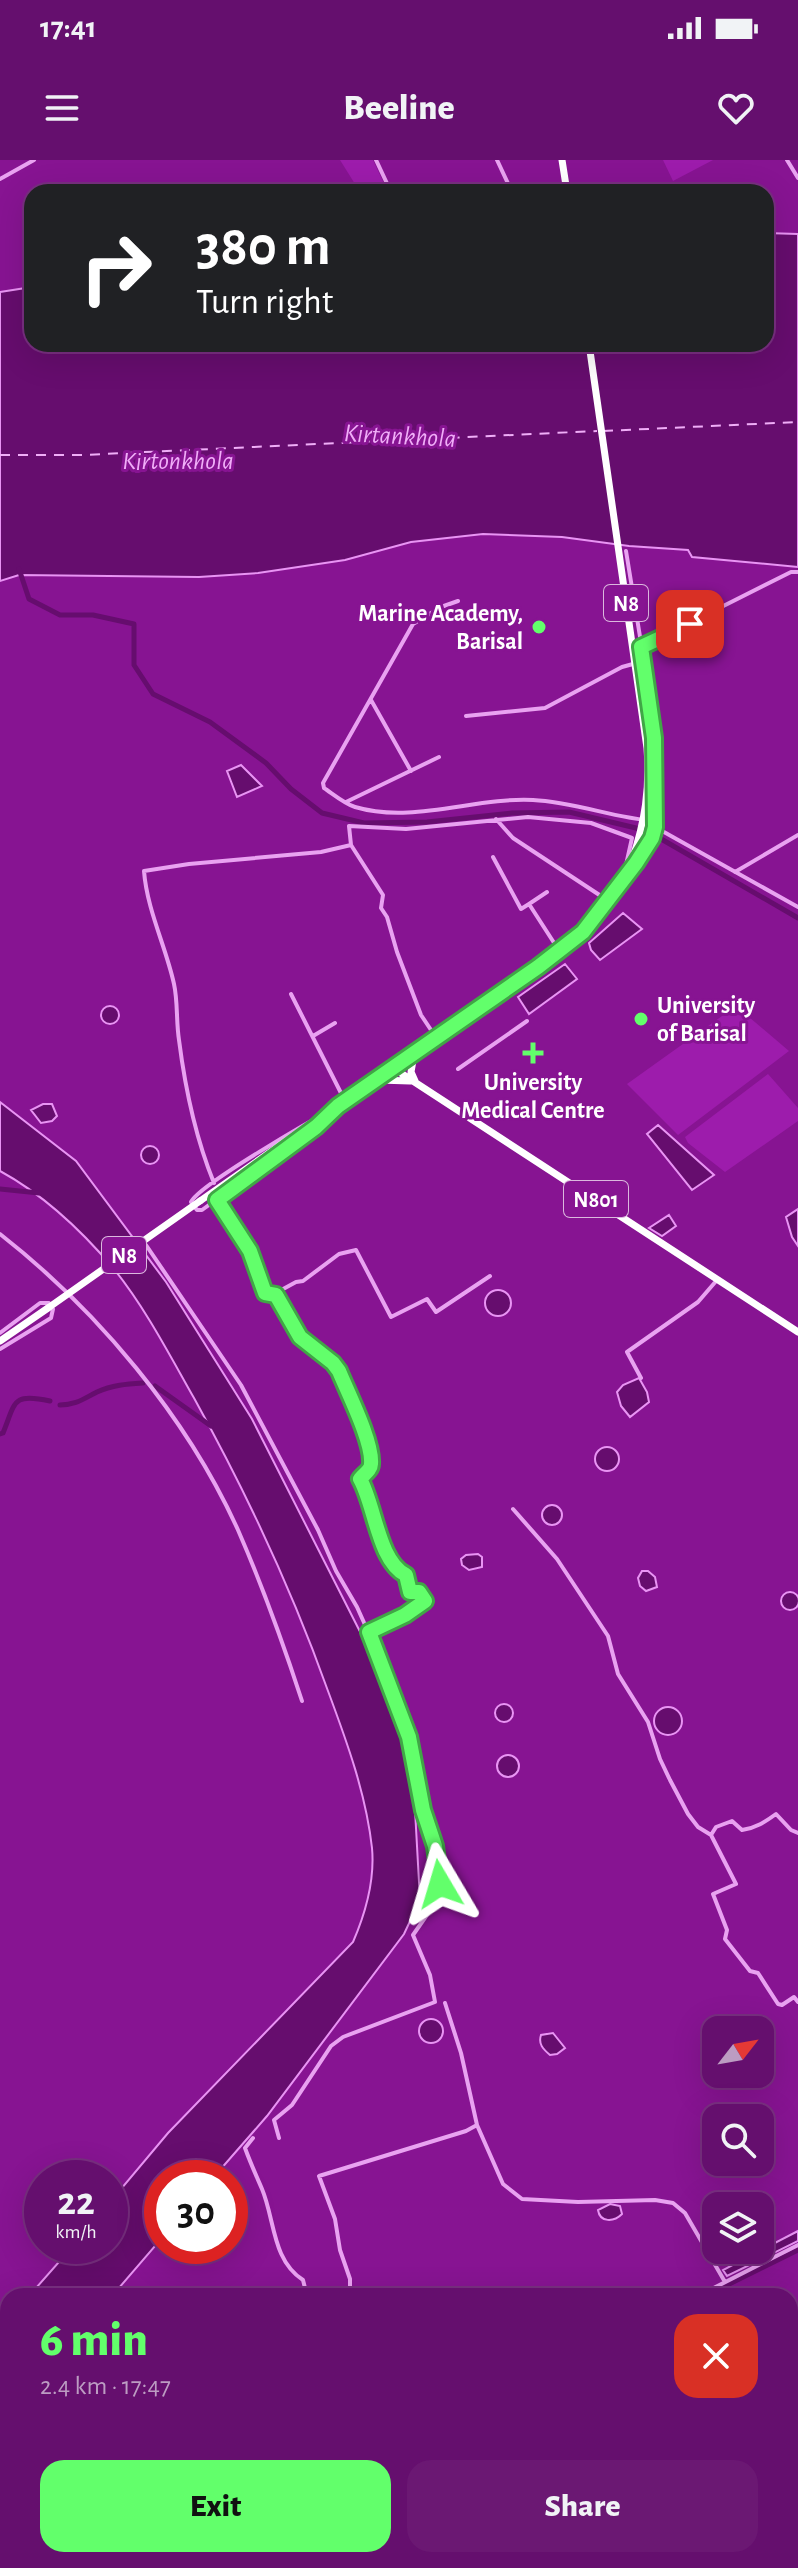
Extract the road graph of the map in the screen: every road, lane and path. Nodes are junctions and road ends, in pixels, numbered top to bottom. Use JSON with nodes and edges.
{"nodes":[{"id":1,"x":34,"y":160,"type":"edge"},
{"id":2,"x":376,"y":160,"type":"edge"},
{"id":3,"x":497,"y":160,"type":"edge"},
{"id":4,"x":562,"y":160,"type":"edge"},
{"id":5,"x":787,"y":160,"type":"edge"},
{"id":6,"x":798,"y":178,"type":"edge"},
{"id":7,"x":0,"y":179,"type":"edge"},
{"id":8,"x":387,"y":184,"type":"edge"},
{"id":9,"x":508,"y":184,"type":"edge"},
{"id":10,"x":566,"y":184,"type":"edge"},
{"id":11,"x":590,"y":352,"type":"edge"},
{"id":12,"x":626,"y":551,"type":"dead end"},
{"id":13,"x":798,"y":572,"type":"edge"},
{"id":14,"x":458,"y":601,"type":"dead end"},
{"id":15,"x":641,"y":647,"type":"junction"},
{"id":16,"x":644,"y":661,"type":"junction"},
{"id":17,"x":371,"y":700,"type":"junction"},
{"id":18,"x":466,"y":716,"type":"dead end"},
{"id":19,"x":439,"y":757,"type":"dead end"},
{"id":20,"x":411,"y":771,"type":"junction"},
{"id":21,"x":346,"y":802,"type":"junction"},
{"id":22,"x":496,"y":819,"type":"junction"},
{"id":23,"x":655,"y":826,"type":"junction"},
{"id":24,"x":798,"y":835,"type":"edge"},
{"id":25,"x":351,"y":845,"type":"junction"},
{"id":26,"x":493,"y":857,"type":"dead end"},
{"id":27,"x":735,"y":872,"type":"junction"},
{"id":28,"x":623,"y":879,"type":"junction"},
{"id":29,"x":547,"y":892,"type":"dead end"},
{"id":30,"x":609,"y":902,"type":"junction"},
{"id":31,"x":529,"y":904,"type":"junction"},
{"id":32,"x":798,"y":907,"type":"edge"},
{"id":33,"x":559,"y":951,"type":"junction"},
{"id":34,"x":291,"y":994,"type":"dead end"},
{"id":35,"x":527,"y":1021,"type":"dead end"},
{"id":36,"x":335,"y":1023,"type":"dead end"},
{"id":37,"x":313,"y":1036,"type":"junction"},
{"id":38,"x":436,"y":1038,"type":"junction"},
{"id":39,"x":415,"y":1053,"type":"junction"},
{"id":40,"x":393,"y":1068,"type":"junction"},
{"id":41,"x":458,"y":1069,"type":"dead end"},
{"id":42,"x":376,"y":1081,"type":"junction"},
{"id":43,"x":416,"y":1082,"type":"junction"},
{"id":44,"x":342,"y":1104,"type":"junction"},
{"id":45,"x":214,"y":1183,"type":"junction"},
{"id":46,"x":217,"y":1200,"type":"junction"},
{"id":47,"x":0,"y":1234,"type":"edge"},
{"id":48,"x":146,"y":1245,"type":"dead end"},
{"id":49,"x":490,"y":1276,"type":"dead end"},
{"id":50,"x":718,"y":1279,"type":"junction"},
{"id":51,"x":274,"y":1294,"type":"junction"},
{"id":52,"x":798,"y":1332,"type":"edge"},
{"id":53,"x":0,"y":1333,"type":"edge"},
{"id":54,"x":0,"y":1341,"type":"edge"},
{"id":55,"x":0,"y":1349,"type":"edge"},
{"id":56,"x":641,"y":1378,"type":"dead end"},
{"id":57,"x":513,"y":1509,"type":"dead end"},
{"id":58,"x":369,"y":1632,"type":"junction"},
{"id":59,"x":302,"y":1701,"type":"dead end"},
{"id":60,"x":798,"y":1833,"type":"edge"},
{"id":61,"x":711,"y":1835,"type":"junction"},
{"id":62,"x":798,"y":2002,"type":"edge"},
{"id":63,"x":445,"y":2003,"type":"dead end"},
{"id":64,"x":477,"y":2125,"type":"junction"},
{"id":65,"x":253,"y":2138,"type":"dead end"},
{"id":66,"x":279,"y":2138,"type":"dead end"},
{"id":67,"x":798,"y":2245,"type":"edge"},
{"id":68,"x":725,"y":2282,"type":"junction"},
{"id":69,"x":305,"y":2288,"type":"edge"},
{"id":70,"x":350,"y":2288,"type":"edge"},
{"id":71,"x":713,"y":2288,"type":"edge"}],
"edges":[{"from":1,"to":7,"type":"street"},
{"from":2,"to":8,"type":"street"},
{"from":3,"to":9,"type":"street"},
{"from":4,"to":10,"type":"highway"},
{"from":5,"to":6,"type":"street"},
{"from":11,"to":28,"type":"highway","number":"N8","bridge":true},
{"from":12,"to":15,"type":"street"},
{"from":13,"to":15,"type":"street"},
{"from":14,"to":17,"type":"street"},
{"from":15,"to":16,"type":"street"},
{"from":16,"to":18,"type":"street"},
{"from":16,"to":23,"type":"street"},
{"from":17,"to":20,"type":"street"},
{"from":17,"to":21,"type":"street"},
{"from":19,"to":20,"type":"street"},
{"from":20,"to":21,"type":"street"},
{"from":21,"to":23,"type":"street"},
{"from":22,"to":25,"type":"street"},
{"from":22,"to":28,"type":"street"},
{"from":22,"to":30,"type":"street"},
{"from":23,"to":27,"type":"street"},
{"from":23,"to":28,"type":"street"},
{"from":24,"to":27,"type":"street"},
{"from":25,"to":38,"type":"street"},
{"from":25,"to":45,"type":"street"},
{"from":26,"to":31,"type":"street"},
{"from":27,"to":32,"type":"street"},
{"from":28,"to":30,"type":"highway","number":"N8"},
{"from":29,"to":31,"type":"street"},
{"from":30,"to":33,"type":"highway","number":"N8"},
{"from":31,"to":33,"type":"street"},
{"from":33,"to":38,"type":"highway","number":"N8"},
{"from":34,"to":37,"type":"street"},
{"from":35,"to":41,"type":"street"},
{"from":36,"to":37,"type":"street"},
{"from":37,"to":44,"type":"street"},
{"from":38,"to":39,"type":"highway","number":"N8"},
{"from":39,"to":40,"type":"highway","number":"N8"},
{"from":39,"to":43,"type":"highway"},
{"from":40,"to":42,"type":"highway","number":"N8"},
{"from":40,"to":43,"type":"highway","number":"N801"},
{"from":42,"to":43,"type":"highway"},
{"from":42,"to":44,"type":"highway","number":"N8"},
{"from":43,"to":50,"type":"highway","number":"N801"},
{"from":44,"to":45,"type":"street"},
{"from":44,"to":46,"type":"street"},
{"from":44,"to":54,"type":"highway","number":"N8","bridge":true},
{"from":45,"to":46,"type":"street"},
{"from":46,"to":51,"type":"street"},
{"from":47,"to":59,"type":"street"},
{"from":48,"to":58,"type":"street"},
{"from":49,"to":51,"type":"street"},
{"from":50,"to":52,"type":"highway","number":"N801"},
{"from":50,"to":56,"type":"street"},
{"from":51,"to":58,"type":"street"},
{"from":53,"to":55,"type":"street"},
{"from":57,"to":61,"type":"street"},
{"from":58,"to":66,"type":"street"},
{"from":60,"to":61,"type":"street"},
{"from":61,"to":62,"type":"street"},
{"from":63,"to":64,"type":"street"},
{"from":64,"to":68,"type":"street"},
{"from":64,"to":70,"type":"street"},
{"from":65,"to":69,"type":"street"},
{"from":67,"to":68,"type":"street"},
{"from":68,"to":71,"type":"street"}]}
